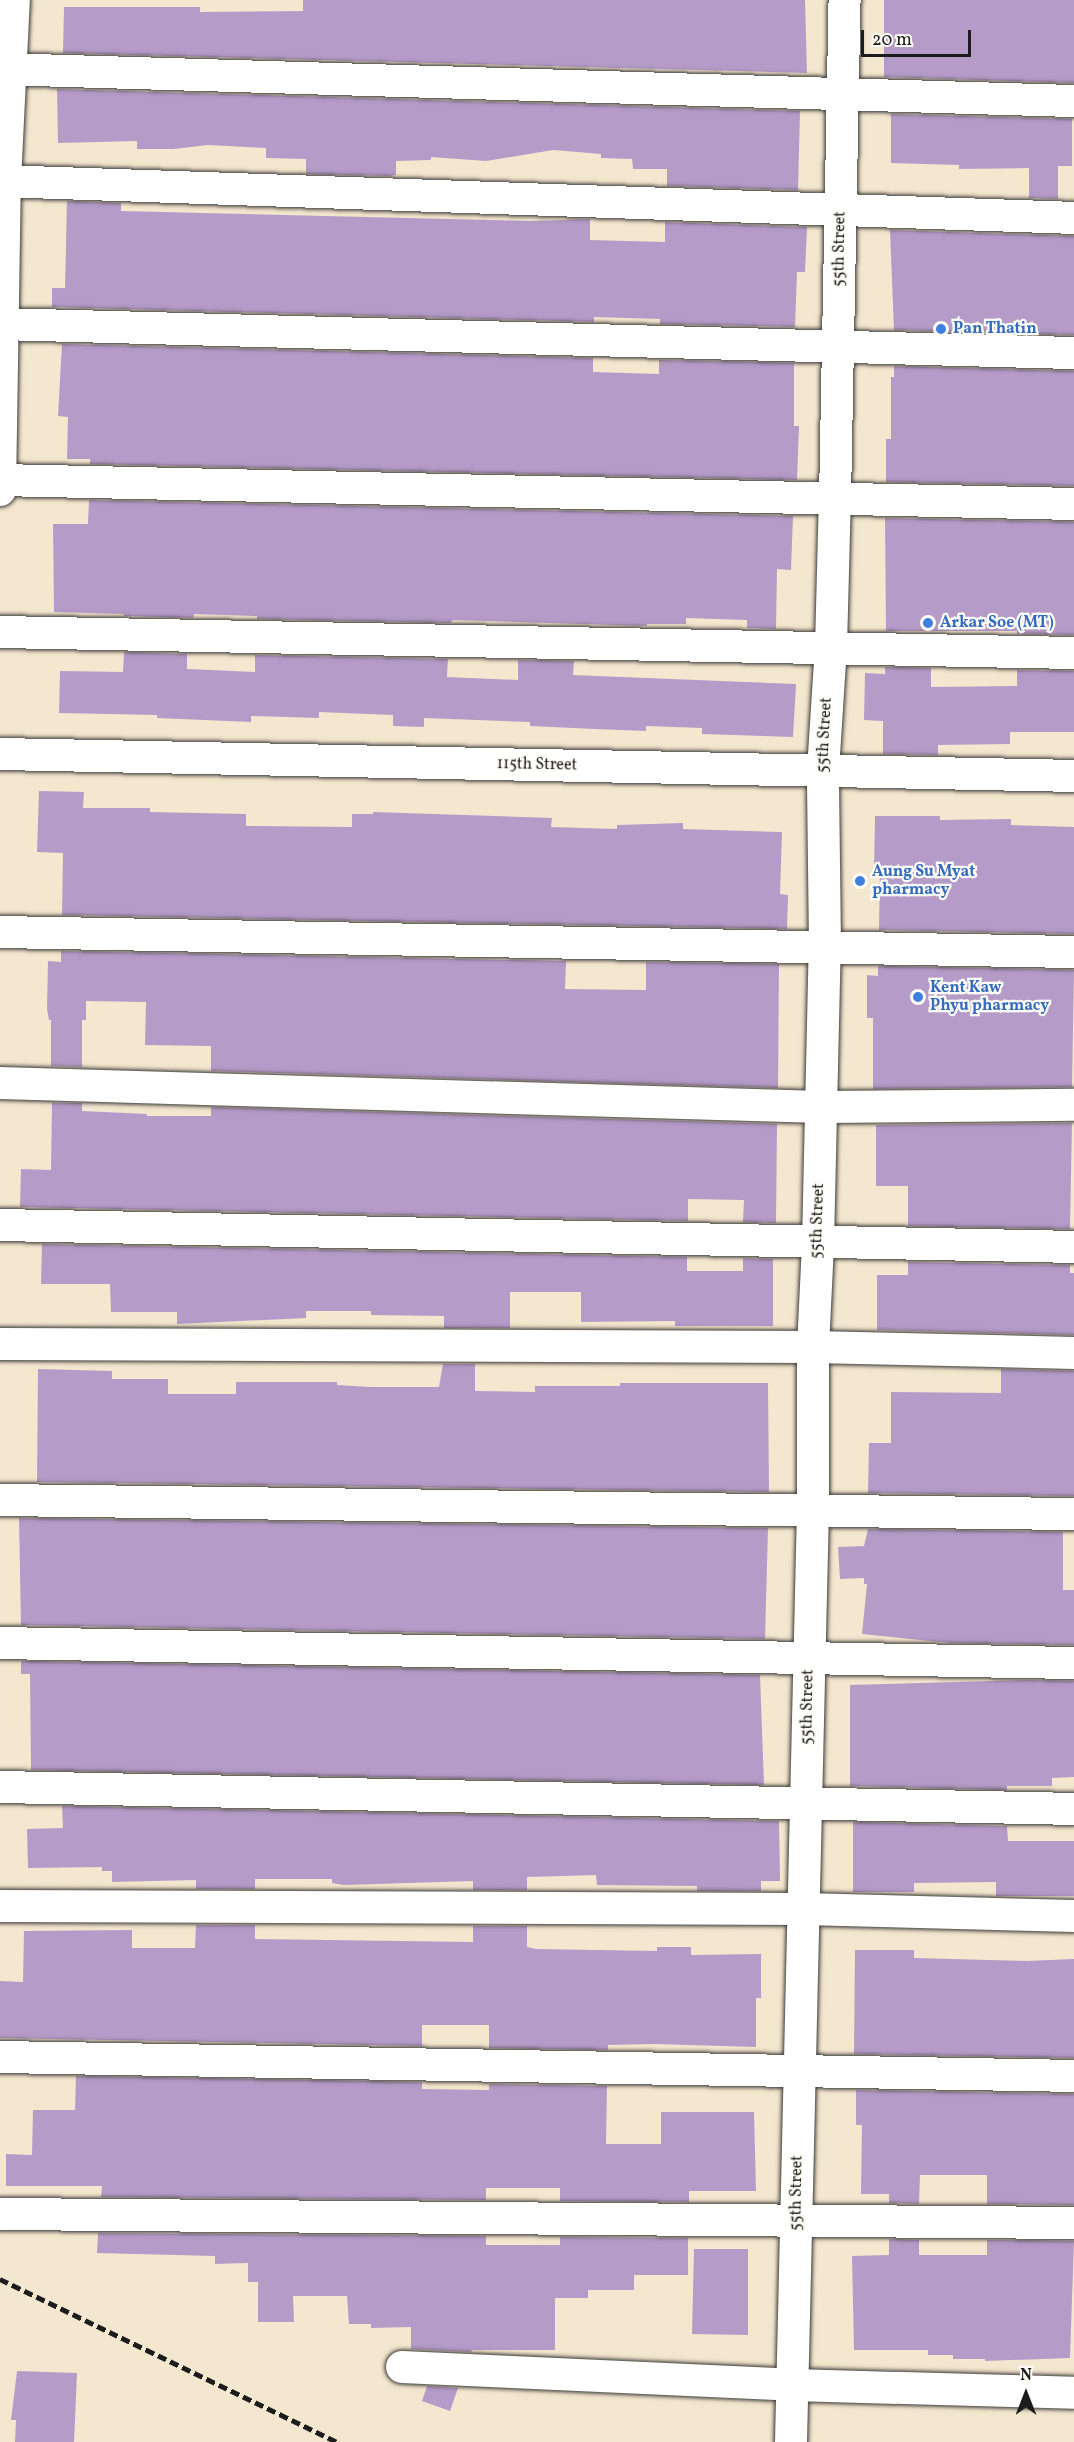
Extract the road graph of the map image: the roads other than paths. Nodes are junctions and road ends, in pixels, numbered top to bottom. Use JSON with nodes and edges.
{"nodes":[{"id":1,"x":14,"y":0,"type":"edge"},
{"id":2,"x":846,"y":0,"type":"edge"},
{"id":3,"x":5,"y":69,"type":"edge"},
{"id":4,"x":843,"y":95,"type":"junction"},
{"id":5,"x":1074,"y":101,"type":"edge"},
{"id":6,"x":2,"y":181,"type":"edge"},
{"id":7,"x":841,"y":210,"type":"junction"},
{"id":8,"x":1074,"y":218,"type":"edge"},
{"id":9,"x":2,"y":324,"type":"edge"},
{"id":10,"x":838,"y":347,"type":"junction"},
{"id":11,"x":1074,"y":353,"type":"edge"},
{"id":12,"x":0,"y":480,"type":"edge"},
{"id":13,"x":0,"y":490,"type":"edge"},
{"id":14,"x":835,"y":499,"type":"junction"},
{"id":15,"x":1074,"y":504,"type":"edge"},
{"id":16,"x":0,"y":632,"type":"edge"},
{"id":17,"x":831,"y":647,"type":"junction"},
{"id":18,"x":1074,"y":653,"type":"edge"},
{"id":19,"x":0,"y":754,"type":"edge"},
{"id":20,"x":823,"y":770,"type":"junction"},
{"id":21,"x":1074,"y":776,"type":"edge"},
{"id":22,"x":0,"y":932,"type":"edge"},
{"id":23,"x":825,"y":946,"type":"junction"},
{"id":24,"x":1074,"y":952,"type":"edge"},
{"id":25,"x":0,"y":1083,"type":"edge"},
{"id":26,"x":1074,"y":1105,"type":"edge"},
{"id":27,"x":822,"y":1107,"type":"junction"},
{"id":28,"x":0,"y":1225,"type":"edge"},
{"id":29,"x":818,"y":1244,"type":"junction"},
{"id":30,"x":1074,"y":1247,"type":"edge"},
{"id":31,"x":0,"y":1344,"type":"edge"},
{"id":32,"x":813,"y":1347,"type":"junction"},
{"id":33,"x":1074,"y":1353,"type":"edge"},
{"id":34,"x":0,"y":1500,"type":"edge"},
{"id":35,"x":813,"y":1510,"type":"junction"},
{"id":36,"x":1074,"y":1514,"type":"edge"},
{"id":37,"x":0,"y":1643,"type":"edge"},
{"id":38,"x":809,"y":1658,"type":"junction"},
{"id":39,"x":1074,"y":1663,"type":"edge"},
{"id":40,"x":0,"y":1787,"type":"edge"},
{"id":41,"x":806,"y":1802,"type":"junction"},
{"id":42,"x":1074,"y":1809,"type":"edge"},
{"id":43,"x":0,"y":1906,"type":"edge"},
{"id":44,"x":804,"y":1909,"type":"junction"},
{"id":45,"x":1074,"y":1916,"type":"edge"},
{"id":46,"x":0,"y":2057,"type":"edge"},
{"id":47,"x":800,"y":2071,"type":"junction"},
{"id":48,"x":1074,"y":2076,"type":"edge"},
{"id":49,"x":0,"y":2214,"type":"edge"},
{"id":50,"x":797,"y":2221,"type":"junction"},
{"id":51,"x":1074,"y":2223,"type":"edge"},
{"id":52,"x":402,"y":2367,"type":"dead end"},
{"id":53,"x":793,"y":2385,"type":"junction"},
{"id":54,"x":1074,"y":2393,"type":"edge"},
{"id":55,"x":791,"y":2442,"type":"edge"}],
"edges":[{"from":1,"to":3,"type":"street"},
{"from":2,"to":4,"type":"street","name":"55th Street"},
{"from":3,"to":4,"type":"street"},
{"from":3,"to":6,"type":"street"},
{"from":4,"to":5,"type":"street"},
{"from":4,"to":7,"type":"street","name":"55th Street"},
{"from":6,"to":7,"type":"street"},
{"from":6,"to":9,"type":"street"},
{"from":7,"to":8,"type":"street"},
{"from":7,"to":10,"type":"street","name":"55th Street"},
{"from":9,"to":10,"type":"street"},
{"from":9,"to":12,"type":"street"},
{"from":10,"to":11,"type":"street"},
{"from":10,"to":14,"type":"street","name":"55th Street"},
{"from":12,"to":13,"type":"street"},
{"from":12,"to":14,"type":"street"},
{"from":14,"to":15,"type":"street"},
{"from":14,"to":17,"type":"street","name":"55th Street"},
{"from":16,"to":17,"type":"street"},
{"from":17,"to":18,"type":"street"},
{"from":17,"to":20,"type":"street","name":"55th Street"},
{"from":19,"to":20,"type":"street","name":"115th Street"},
{"from":20,"to":21,"type":"street","name":"115th Street"},
{"from":20,"to":23,"type":"street","name":"55th Street"},
{"from":22,"to":23,"type":"street"},
{"from":23,"to":24,"type":"street"},
{"from":23,"to":27,"type":"street","name":"55th Street"},
{"from":25,"to":27,"type":"street"},
{"from":26,"to":27,"type":"street"},
{"from":27,"to":29,"type":"street","name":"55th Street"},
{"from":28,"to":29,"type":"street"},
{"from":29,"to":30,"type":"street"},
{"from":29,"to":32,"type":"street","name":"55th Street"},
{"from":31,"to":32,"type":"street"},
{"from":32,"to":33,"type":"street"},
{"from":32,"to":35,"type":"street","name":"55th Street"},
{"from":34,"to":35,"type":"street"},
{"from":35,"to":36,"type":"street"},
{"from":35,"to":38,"type":"street","name":"55th Street"},
{"from":37,"to":38,"type":"street"},
{"from":38,"to":39,"type":"street"},
{"from":38,"to":41,"type":"street","name":"55th Street"},
{"from":40,"to":41,"type":"street"},
{"from":41,"to":42,"type":"street"},
{"from":41,"to":44,"type":"street","name":"55th Street"},
{"from":43,"to":44,"type":"street"},
{"from":44,"to":45,"type":"street"},
{"from":44,"to":47,"type":"street","name":"55th Street"},
{"from":46,"to":47,"type":"street"},
{"from":47,"to":48,"type":"street"},
{"from":47,"to":50,"type":"street","name":"55th Street"},
{"from":49,"to":50,"type":"street"},
{"from":50,"to":51,"type":"street"},
{"from":50,"to":53,"type":"street","name":"55th Street"},
{"from":52,"to":53,"type":"street"},
{"from":53,"to":54,"type":"street"},
{"from":53,"to":55,"type":"street","name":"55th Street"}]}
